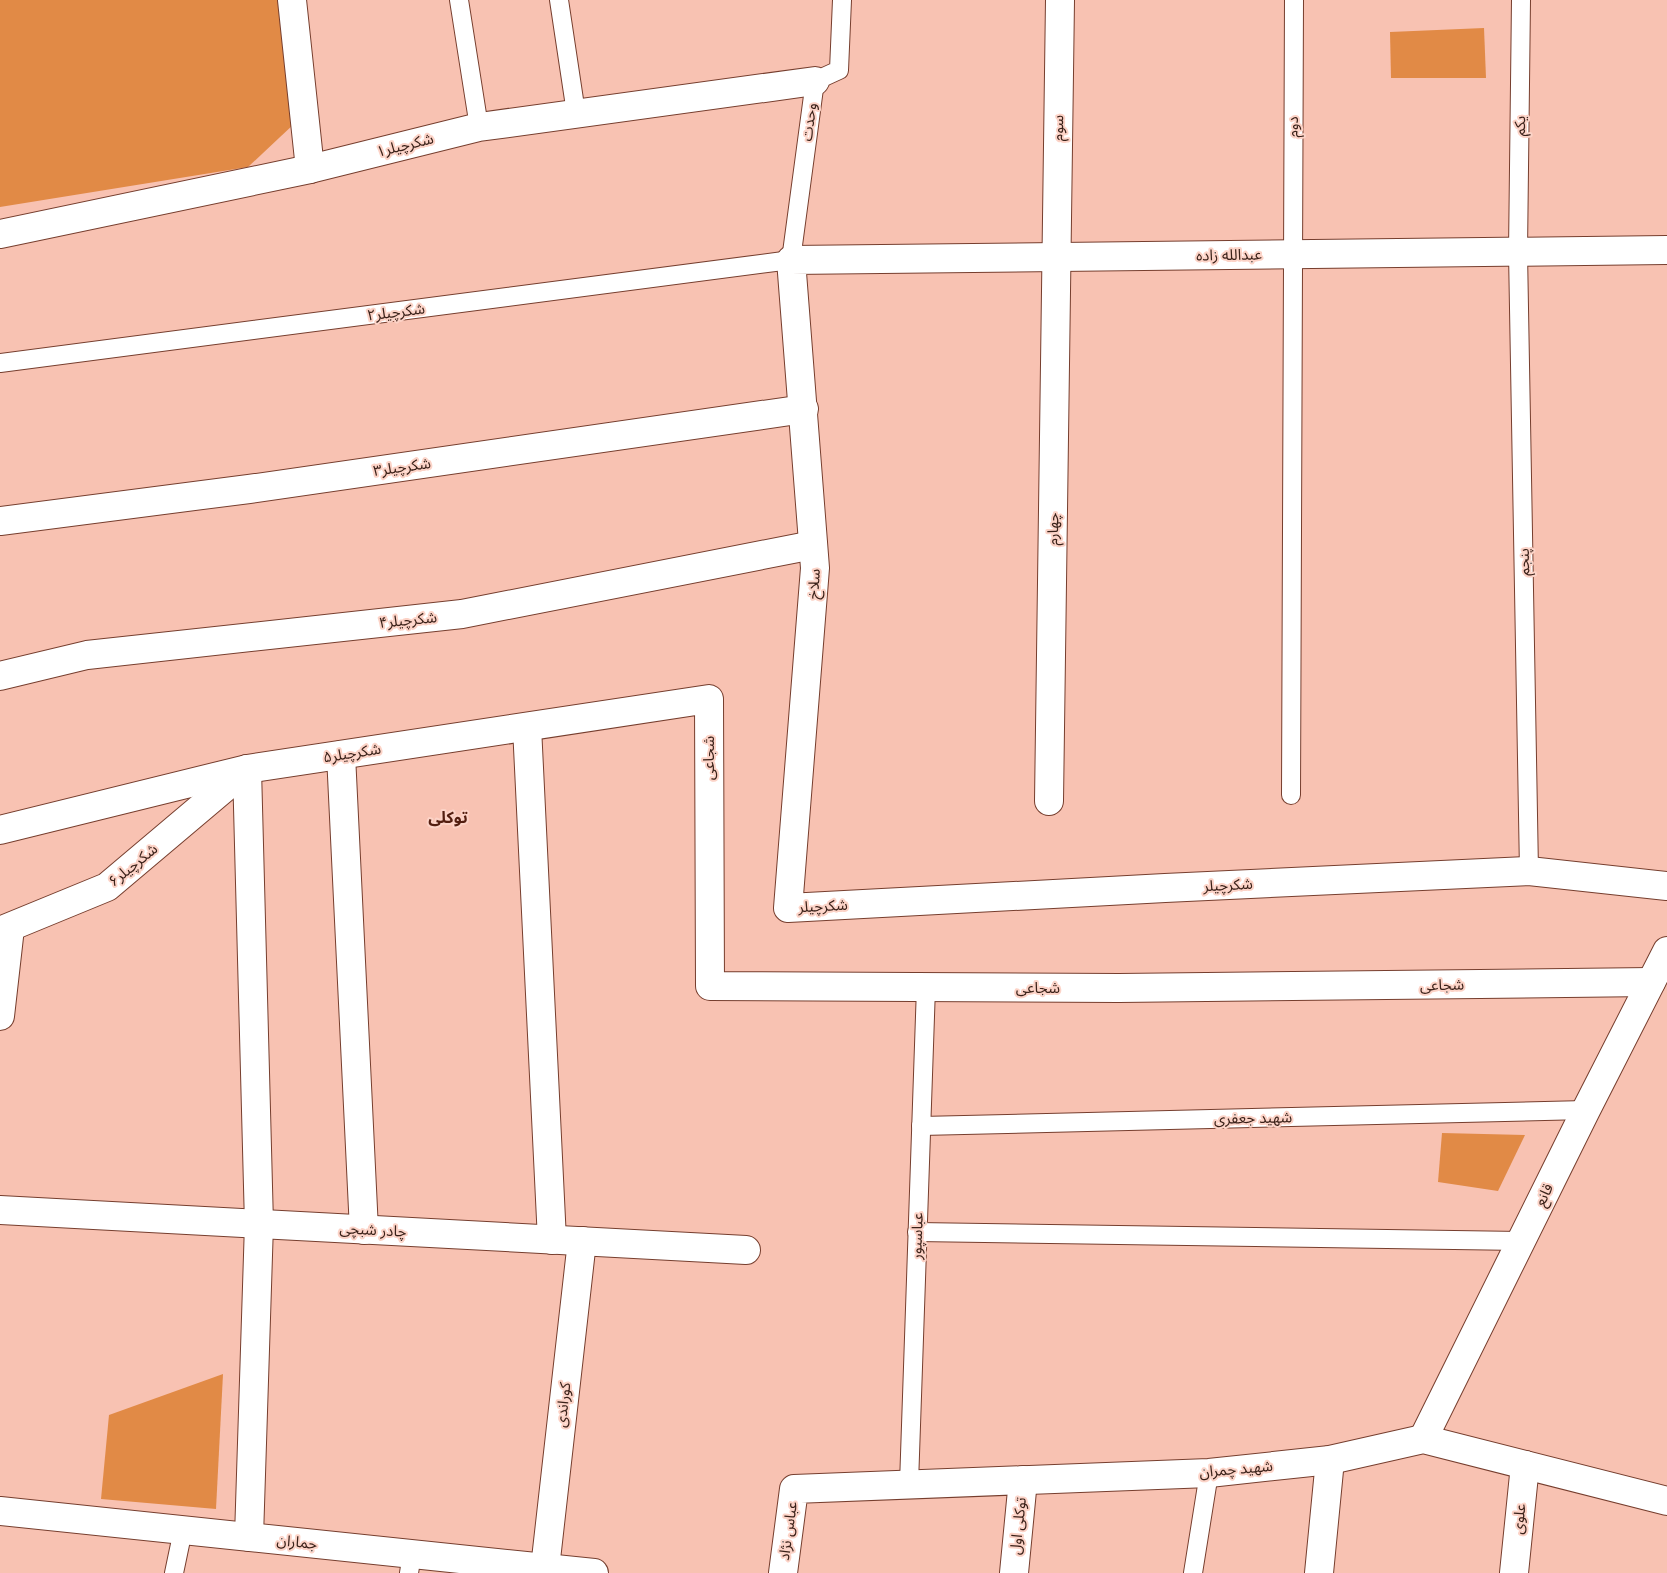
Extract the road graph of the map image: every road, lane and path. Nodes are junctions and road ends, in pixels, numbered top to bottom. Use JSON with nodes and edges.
{"nodes":[{"id":1,"x":292,"y":0,"type":"edge"},
{"id":2,"x":459,"y":0,"type":"edge"},
{"id":3,"x":559,"y":0,"type":"edge"},
{"id":4,"x":842,"y":0,"type":"edge"},
{"id":5,"x":1060,"y":0,"type":"edge"},
{"id":6,"x":1294,"y":0,"type":"edge"},
{"id":7,"x":1521,"y":0,"type":"edge"},
{"id":8,"x":815,"y":80,"type":"junction"},
{"id":9,"x":576,"y":113,"type":"junction"},
{"id":10,"x":479,"y":126,"type":"junction"},
{"id":11,"x":310,"y":169,"type":"junction"},
{"id":12,"x":0,"y":234,"type":"edge"},
{"id":13,"x":1667,"y":250,"type":"edge"},
{"id":14,"x":1518,"y":252,"type":"junction"},
{"id":15,"x":1292,"y":254,"type":"junction"},
{"id":16,"x":1057,"y":257,"type":"junction"},
{"id":17,"x":792,"y":260,"type":"junction"},
{"id":18,"x":0,"y":363,"type":"edge"},
{"id":19,"x":804,"y":409,"type":"junction"},
{"id":20,"x":0,"y":521,"type":"edge"},
{"id":21,"x":814,"y":545,"type":"junction"},
{"id":22,"x":0,"y":676,"type":"edge"},
{"id":23,"x":709,"y":699,"type":"joint"},
{"id":24,"x":527,"y":727,"type":"junction"},
{"id":25,"x":340,"y":755,"type":"junction"},
{"id":26,"x":248,"y":769,"type":"junction"},
{"id":27,"x":1291,"y":795,"type":"dead end"},
{"id":28,"x":1049,"y":801,"type":"dead end"},
{"id":29,"x":0,"y":830,"type":"edge"},
{"id":30,"x":1529,"y":871,"type":"junction"},
{"id":31,"x":1667,"y":886,"type":"edge"},
{"id":32,"x":788,"y":908,"type":"joint"},
{"id":33,"x":5,"y":930,"type":"edge"},
{"id":34,"x":1667,"y":952,"type":"edge"},
{"id":35,"x":1652,"y":982,"type":"junction"},
{"id":36,"x":926,"y":987,"type":"junction"},
{"id":37,"x":0,"y":1016,"type":"edge"},
{"id":38,"x":1586,"y":1110,"type":"junction"},
{"id":39,"x":921,"y":1126,"type":"junction"},
{"id":40,"x":0,"y":1210,"type":"edge"},
{"id":41,"x":259,"y":1224,"type":"junction"},
{"id":42,"x":364,"y":1230,"type":"junction"},
{"id":43,"x":917,"y":1232,"type":"junction"},
{"id":44,"x":552,"y":1240,"type":"junction"},
{"id":45,"x":582,"y":1241,"type":"junction"},
{"id":46,"x":1521,"y":1241,"type":"junction"},
{"id":47,"x":746,"y":1250,"type":"dead end"},
{"id":48,"x":1423,"y":1439,"type":"junction"},
{"id":49,"x":1330,"y":1460,"type":"junction"},
{"id":50,"x":1525,"y":1465,"type":"junction"},
{"id":51,"x":1209,"y":1473,"type":"junction"},
{"id":52,"x":1023,"y":1480,"type":"junction"},
{"id":53,"x":909,"y":1484,"type":"junction"},
{"id":54,"x":794,"y":1489,"type":"joint"},
{"id":55,"x":1667,"y":1500,"type":"edge"},
{"id":56,"x":0,"y":1511,"type":"edge"},
{"id":57,"x":182,"y":1530,"type":"junction"},
{"id":58,"x":248,"y":1537,"type":"junction"},
{"id":59,"x":411,"y":1564,"type":"edge"},
{"id":60,"x":545,"y":1568,"type":"junction"},
{"id":61,"x":174,"y":1573,"type":"edge"},
{"id":62,"x":594,"y":1573,"type":"edge"},
{"id":63,"x":783,"y":1573,"type":"edge"},
{"id":64,"x":1014,"y":1573,"type":"edge"},
{"id":65,"x":1193,"y":1573,"type":"edge"},
{"id":66,"x":1319,"y":1573,"type":"edge"},
{"id":67,"x":1514,"y":1573,"type":"edge"}],
"edges":[{"from":1,"to":11,"type":"street"},
{"from":2,"to":10,"type":"lane"},
{"from":3,"to":9,"type":"lane"},
{"from":4,"to":8,"type":"lane"},
{"from":5,"to":16,"type":"street","name":"سوم"},
{"from":6,"to":15,"type":"lane","name":"دوم"},
{"from":7,"to":14,"type":"lane","name":"یکم"},
{"from":8,"to":9,"type":"street","name":"شکرچیلر۱"},
{"from":8,"to":17,"type":"lane","name":"وحدت"},
{"from":9,"to":10,"type":"street","name":"شکرچیلر۱"},
{"from":10,"to":11,"type":"street","name":"شکرچیلر۱"},
{"from":11,"to":12,"type":"street","name":"شکرچیلر۱"},
{"from":13,"to":14,"type":"street","name":"عبدالله زاده"},
{"from":14,"to":15,"type":"street","name":"عبدالله زاده"},
{"from":14,"to":30,"type":"lane","name":"پنجم"},
{"from":15,"to":16,"type":"street","name":"عبدالله زاده"},
{"from":15,"to":27,"type":"lane","name":"دوم"},
{"from":16,"to":17,"type":"street","name":"عبدالله زاده"},
{"from":16,"to":28,"type":"street","name":"چهارم"},
{"from":17,"to":18,"type":"lane","name":"شکرچیلر۲"},
{"from":17,"to":19,"type":"street","name":"سلاخ"},
{"from":19,"to":20,"type":"street","name":"شکرچیلر۳"},
{"from":19,"to":21,"type":"street","name":"سلاخ"},
{"from":21,"to":22,"type":"street","name":"شکرچیلر۴"},
{"from":21,"to":32,"type":"street","name":"سلاخ"},
{"from":23,"to":24,"type":"street","name":"شکرچیلر۵"},
{"from":23,"to":36,"type":"street","name":"شجاعی"},
{"from":24,"to":25,"type":"street","name":"شکرچیلر۵"},
{"from":24,"to":44,"type":"street"},
{"from":25,"to":26,"type":"street","name":"شکرچیلر۵"},
{"from":25,"to":42,"type":"street"},
{"from":26,"to":29,"type":"street","name":"شکرچیلر۵"},
{"from":26,"to":33,"type":"street","name":"شکرچیلر۶"},
{"from":26,"to":41,"type":"street"},
{"from":30,"to":31,"type":"street","name":"شکرچیلر"},
{"from":30,"to":32,"type":"street","name":"شکرچیلر"},
{"from":33,"to":37,"type":"street"},
{"from":34,"to":35,"type":"street","name":"قانع"},
{"from":35,"to":36,"type":"street","name":"شجاعی"},
{"from":35,"to":38,"type":"street","name":"قانع"},
{"from":36,"to":39,"type":"lane","name":"عباسپور"},
{"from":38,"to":39,"type":"lane","name":"شهید جعفری"},
{"from":38,"to":46,"type":"street","name":"قانع"},
{"from":39,"to":43,"type":"lane","name":"عباسپور"},
{"from":40,"to":41,"type":"street","name":"چادر شبچی"},
{"from":41,"to":42,"type":"street","name":"چادر شبچی"},
{"from":41,"to":58,"type":"street"},
{"from":42,"to":44,"type":"street","name":"چادر شبچی"},
{"from":43,"to":46,"type":"lane"},
{"from":43,"to":53,"type":"lane","name":"عباسپور"},
{"from":44,"to":45,"type":"street","name":"چادر شبچی"},
{"from":45,"to":47,"type":"street","name":"چادر شبچی"},
{"from":45,"to":60,"type":"street","name":"کوراندی"},
{"from":46,"to":48,"type":"street","name":"قانع"},
{"from":48,"to":49,"type":"street","name":"شهید چمران"},
{"from":48,"to":50,"type":"street","name":"شهید چمران"},
{"from":49,"to":51,"type":"street","name":"شهید چمران"},
{"from":49,"to":66,"type":"street"},
{"from":50,"to":55,"type":"street","name":"شهید چمران"},
{"from":50,"to":67,"type":"street","name":"علوی"},
{"from":51,"to":52,"type":"street","name":"شهید چمران"},
{"from":51,"to":65,"type":"lane"},
{"from":52,"to":53,"type":"street","name":"شهید چمران"},
{"from":52,"to":64,"type":"street","name":"توکلی اول"},
{"from":53,"to":54,"type":"street","name":"شهید چمران"},
{"from":54,"to":63,"type":"street","name":"عباس نژاد"},
{"from":56,"to":57,"type":"street","name":"جماران"},
{"from":57,"to":58,"type":"street","name":"جماران"},
{"from":57,"to":61,"type":"lane"},
{"from":58,"to":59,"type":"street","name":"جماران"},
{"from":59,"to":60,"type":"street","name":"جماران"},
{"from":60,"to":62,"type":"street","name":"جماران"}]}
